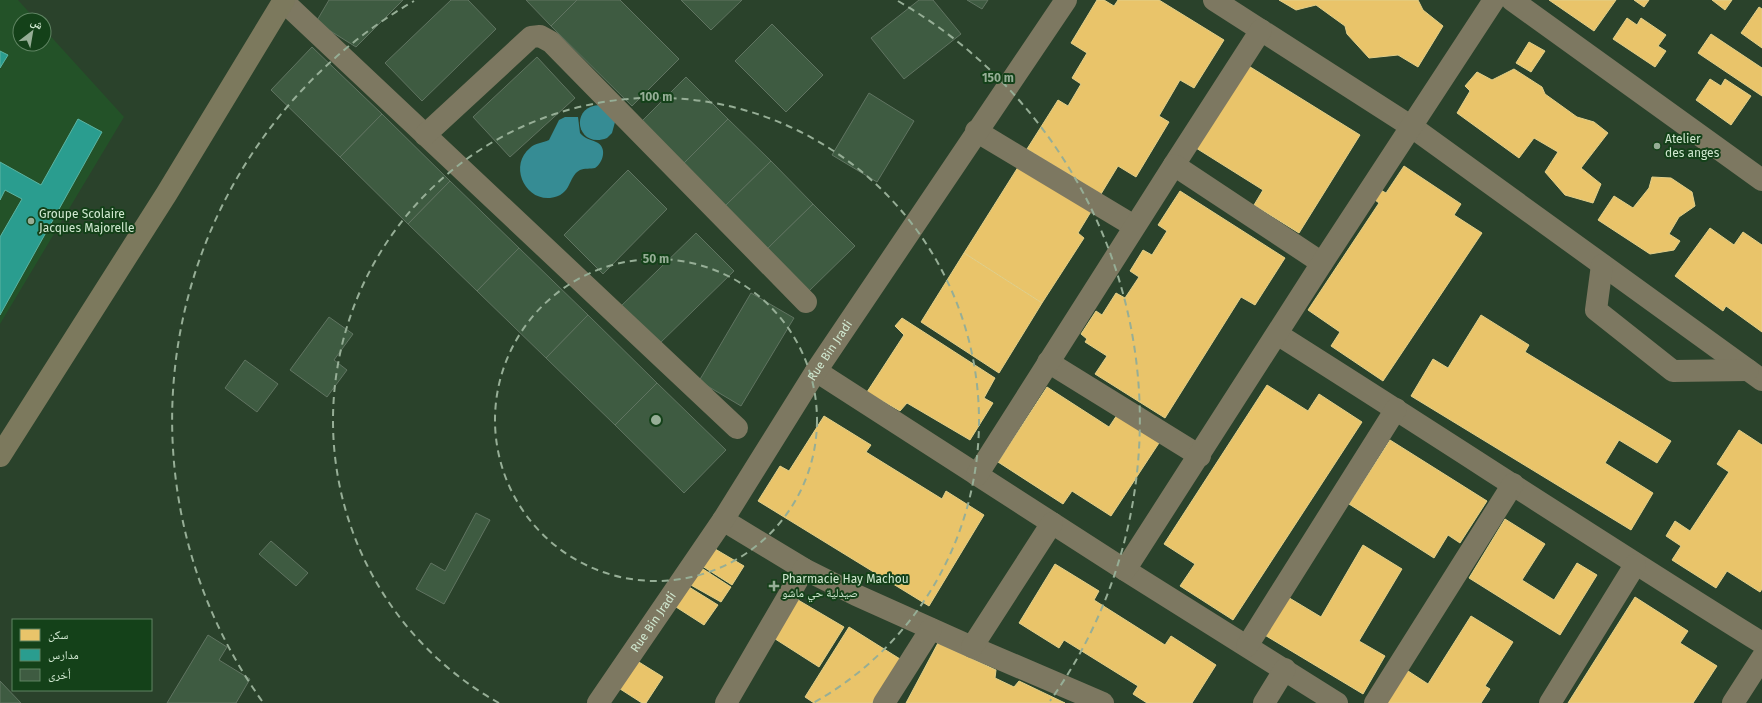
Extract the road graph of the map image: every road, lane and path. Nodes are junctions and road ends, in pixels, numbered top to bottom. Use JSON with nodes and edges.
{"nodes":[{"id":1,"x":284,"y":0,"type":"edge"},
{"id":2,"x":1066,"y":0,"type":"edge"},
{"id":3,"x":1214,"y":0,"type":"edge"},
{"id":4,"x":1494,"y":0,"type":"edge"},
{"id":5,"x":1512,"y":0,"type":"edge"},
{"id":6,"x":1261,"y":30,"type":"junction"},
{"id":7,"x":1412,"y":127,"type":"junction"},
{"id":8,"x":976,"y":131,"type":"junction"},
{"id":9,"x":425,"y":134,"type":"junction"},
{"id":10,"x":1174,"y":165,"type":"junction"},
{"id":11,"x":1762,"y":180,"type":"edge"},
{"id":12,"x":1134,"y":226,"type":"junction"},
{"id":13,"x":1322,"y":263,"type":"junction"},
{"id":14,"x":1602,"y":265,"type":"junction"},
{"id":15,"x":806,"y":302,"type":"dead end"},
{"id":16,"x":1277,"y":334,"type":"junction"},
{"id":17,"x":1048,"y":362,"type":"junction"},
{"id":18,"x":816,"y":371,"type":"junction"},
{"id":19,"x":1755,"y":375,"type":"edge"},
{"id":20,"x":1396,"y":409,"type":"junction"},
{"id":21,"x":737,"y":428,"type":"dead end"},
{"id":22,"x":0,"y":456,"type":"edge"},
{"id":23,"x":1200,"y":456,"type":"junction"},
{"id":24,"x":977,"y":475,"type":"junction"},
{"id":25,"x":1513,"y":484,"type":"junction"},
{"id":26,"x":723,"y":520,"type":"junction"},
{"id":27,"x":1052,"y":523,"type":"junction"},
{"id":28,"x":1635,"y":565,"type":"junction"},
{"id":29,"x":804,"y":569,"type":"junction"},
{"id":30,"x":1126,"y":570,"type":"junction"},
{"id":31,"x":931,"y":629,"type":"junction"},
{"id":32,"x":1762,"y":643,"type":"edge"},
{"id":33,"x":1247,"y":646,"type":"junction"},
{"id":34,"x":972,"y":647,"type":"junction"},
{"id":35,"x":1762,"y":658,"type":"edge"},
{"id":36,"x":1285,"y":669,"type":"junction"},
{"id":37,"x":1078,"y":698,"type":"edge"},
{"id":38,"x":598,"y":703,"type":"edge"},
{"id":39,"x":726,"y":703,"type":"edge"},
{"id":40,"x":884,"y":703,"type":"edge"},
{"id":41,"x":1103,"y":703,"type":"edge"},
{"id":42,"x":1264,"y":703,"type":"edge"},
{"id":43,"x":1337,"y":703,"type":"edge"},
{"id":44,"x":1376,"y":703,"type":"edge"},
{"id":45,"x":1550,"y":703,"type":"edge"},
{"id":46,"x":1734,"y":703,"type":"edge"}],
"edges":[{"from":1,"to":9,"type":"street"},
{"from":1,"to":22,"type":"street"},
{"from":2,"to":8,"type":"street","name":"Rue Bin Jradi"},
{"from":3,"to":6,"type":"street"},
{"from":4,"to":7,"type":"street"},
{"from":5,"to":11,"type":"street"},
{"from":6,"to":7,"type":"street"},
{"from":6,"to":10,"type":"street"},
{"from":7,"to":13,"type":"street"},
{"from":7,"to":14,"type":"street"},
{"from":8,"to":12,"type":"street"},
{"from":8,"to":18,"type":"street","name":"Rue Bin Jradi"},
{"from":9,"to":15,"type":"street"},
{"from":9,"to":21,"type":"street"},
{"from":10,"to":12,"type":"street"},
{"from":10,"to":13,"type":"street"},
{"from":12,"to":17,"type":"street"},
{"from":13,"to":16,"type":"street"},
{"from":14,"to":19,"type":"street"},
{"from":14,"to":19,"type":"street"},
{"from":16,"to":20,"type":"street"},
{"from":16,"to":23,"type":"street"},
{"from":17,"to":23,"type":"street"},
{"from":17,"to":24,"type":"street"},
{"from":18,"to":24,"type":"street"},
{"from":18,"to":26,"type":"street","name":"Rue Bin Jradi"},
{"from":20,"to":25,"type":"street"},
{"from":20,"to":33,"type":"street"},
{"from":23,"to":30,"type":"street"},
{"from":24,"to":27,"type":"street"},
{"from":25,"to":28,"type":"street"},
{"from":25,"to":44,"type":"street"},
{"from":26,"to":29,"type":"street"},
{"from":26,"to":38,"type":"street","name":"Rue Bin Jradi"},
{"from":27,"to":30,"type":"street"},
{"from":27,"to":34,"type":"street"},
{"from":28,"to":32,"type":"street"},
{"from":28,"to":45,"type":"street"},
{"from":29,"to":31,"type":"street"},
{"from":29,"to":39,"type":"street"},
{"from":30,"to":33,"type":"street"},
{"from":31,"to":34,"type":"street"},
{"from":31,"to":40,"type":"street"},
{"from":33,"to":36,"type":"street"},
{"from":34,"to":37,"type":"street"},
{"from":35,"to":46,"type":"street"},
{"from":36,"to":42,"type":"street"},
{"from":36,"to":43,"type":"street"},
{"from":37,"to":41,"type":"street"}]}
